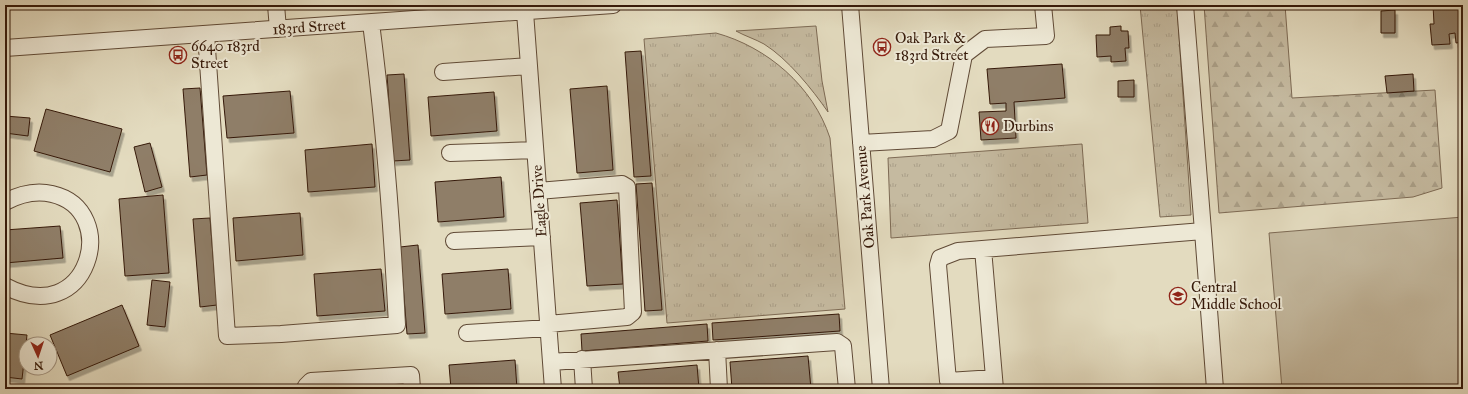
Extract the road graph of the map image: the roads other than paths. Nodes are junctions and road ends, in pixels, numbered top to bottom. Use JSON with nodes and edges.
{"nodes":[{"id":1,"x":276,"y":5,"type":"edge"},
{"id":2,"x":613,"y":5,"type":"edge"},
{"id":3,"x":850,"y":5,"type":"edge"},
{"id":4,"x":1044,"y":5,"type":"edge"},
{"id":5,"x":1184,"y":5,"type":"edge"},
{"id":6,"x":525,"y":12,"type":"junction"},
{"id":7,"x":371,"y":23,"type":"junction"},
{"id":8,"x":278,"y":29,"type":"junction"},
{"id":9,"x":206,"y":34,"type":"junction"},
{"id":10,"x":5,"y":48,"type":"edge"},
{"id":11,"x":529,"y":66,"type":"junction"},
{"id":12,"x":443,"y":72,"type":"dead end"},
{"id":13,"x":861,"y":143,"type":"junction"},
{"id":14,"x":535,"y":150,"type":"junction"},
{"id":15,"x":450,"y":153,"type":"dead end"},
{"id":16,"x":538,"y":191,"type":"junction"},
{"id":17,"x":6,"y":196,"type":"edge"},
{"id":18,"x":1203,"y":231,"type":"junction"},
{"id":19,"x":542,"y":237,"type":"junction"},
{"id":20,"x":454,"y":241,"type":"dead end"},
{"id":21,"x":983,"y":249,"type":"junction"},
{"id":22,"x":5,"y":286,"type":"edge"},
{"id":23,"x":549,"y":326,"type":"junction"},
{"id":24,"x":467,"y":333,"type":"dead end"},
{"id":25,"x":717,"y":350,"type":"junction"},
{"id":26,"x":582,"y":360,"type":"junction"},
{"id":27,"x":551,"y":362,"type":"junction"},
{"id":28,"x":411,"y":382,"type":"edge"},
{"id":29,"x":386,"y":383,"type":"edge"},
{"id":30,"x":995,"y":384,"type":"edge"},
{"id":31,"x":306,"y":389,"type":"edge"},
{"id":32,"x":553,"y":389,"type":"edge"},
{"id":33,"x":584,"y":389,"type":"edge"},
{"id":34,"x":719,"y":389,"type":"edge"},
{"id":35,"x":847,"y":389,"type":"edge"},
{"id":36,"x":880,"y":389,"type":"edge"},
{"id":37,"x":1215,"y":389,"type":"edge"}],
"edges":[{"from":1,"to":8,"type":"street"},
{"from":2,"to":6,"type":"street","name":"183rd Street"},
{"from":3,"to":13,"type":"street","name":"Oak Park Avenue"},
{"from":4,"to":13,"type":"street"},
{"from":5,"to":18,"type":"street"},
{"from":6,"to":7,"type":"street","name":"183rd Street"},
{"from":6,"to":11,"type":"street","name":"Eagle Drive"},
{"from":7,"to":8,"type":"street","name":"183rd Street"},
{"from":7,"to":9,"type":"street"},
{"from":8,"to":9,"type":"street","name":"183rd Street"},
{"from":9,"to":10,"type":"street","name":"183rd Street"},
{"from":11,"to":12,"type":"street"},
{"from":11,"to":14,"type":"street","name":"Eagle Drive"},
{"from":13,"to":36,"type":"street","name":"Oak Park Avenue"},
{"from":14,"to":15,"type":"street"},
{"from":14,"to":16,"type":"street","name":"Eagle Drive"},
{"from":16,"to":19,"type":"street","name":"Eagle Drive"},
{"from":16,"to":23,"type":"street"},
{"from":17,"to":22,"type":"street"},
{"from":18,"to":21,"type":"street"},
{"from":18,"to":37,"type":"street"},
{"from":19,"to":20,"type":"street"},
{"from":19,"to":23,"type":"street","name":"Eagle Drive"},
{"from":21,"to":30,"type":"street"},
{"from":21,"to":30,"type":"street"},
{"from":23,"to":24,"type":"street"},
{"from":23,"to":27,"type":"street","name":"Eagle Drive"},
{"from":25,"to":26,"type":"street"},
{"from":25,"to":34,"type":"street"},
{"from":25,"to":35,"type":"street"},
{"from":26,"to":27,"type":"street"},
{"from":26,"to":33,"type":"street"},
{"from":27,"to":32,"type":"street","name":"Eagle Drive"},
{"from":28,"to":29,"type":"street"},
{"from":29,"to":31,"type":"street"}]}
